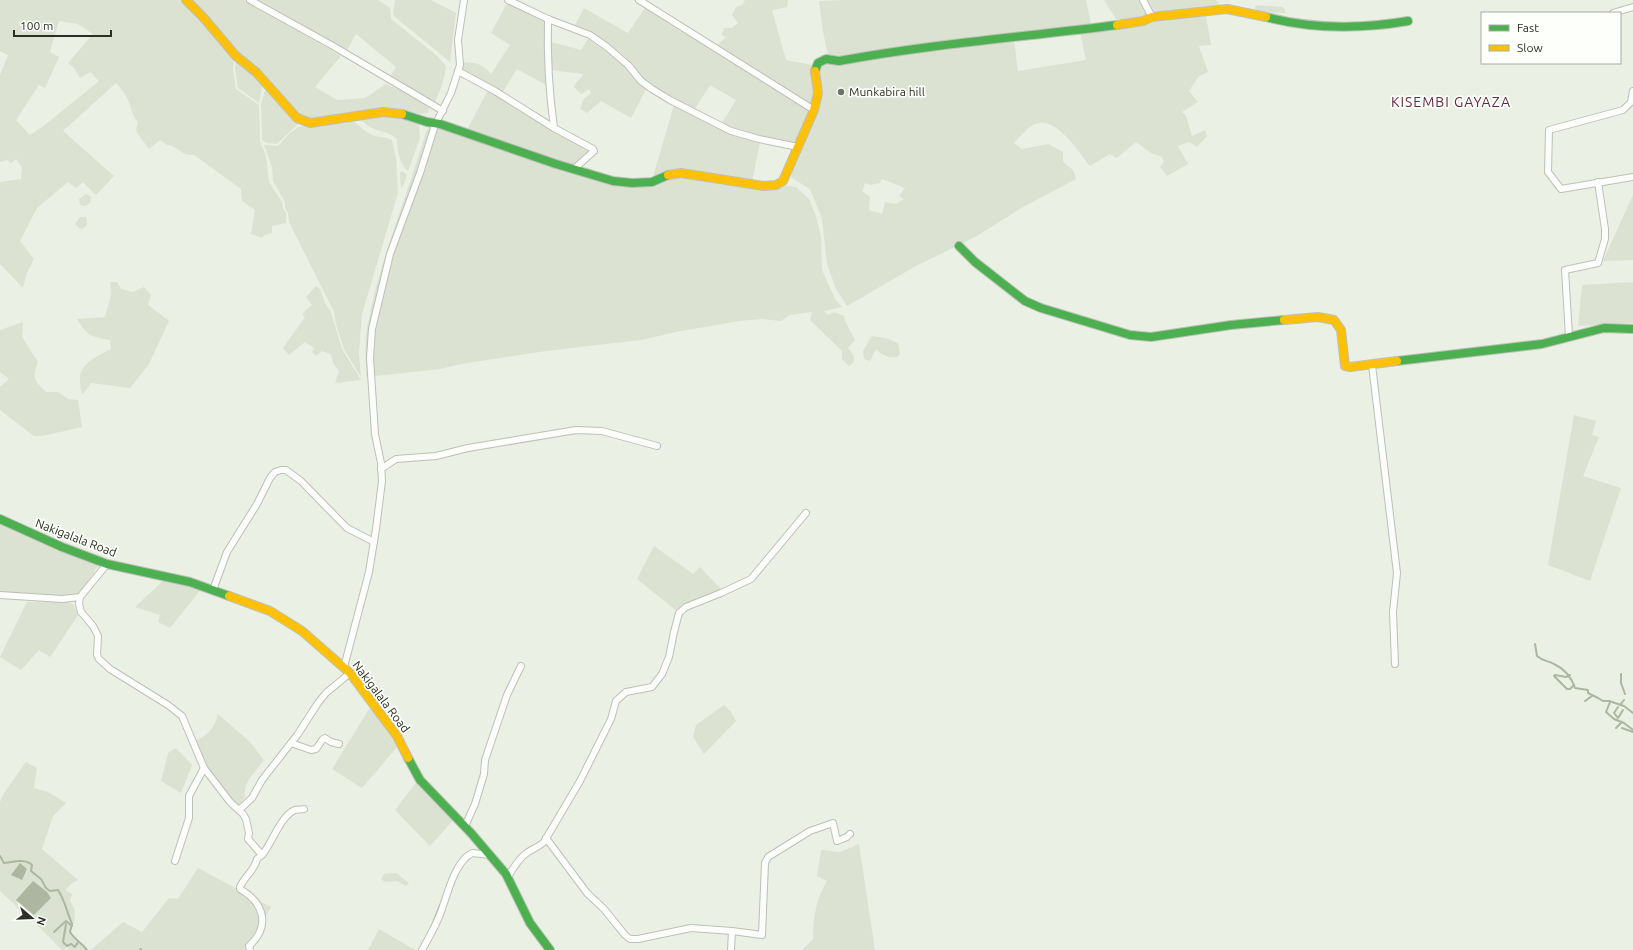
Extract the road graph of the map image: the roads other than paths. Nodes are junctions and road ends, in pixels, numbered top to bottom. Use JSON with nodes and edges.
{"nodes":[{"id":1,"x":186,"y":0,"type":"edge"},
{"id":2,"x":250,"y":0,"type":"edge"},
{"id":3,"x":464,"y":0,"type":"edge"},
{"id":4,"x":508,"y":0,"type":"edge"},
{"id":5,"x":639,"y":0,"type":"edge"},
{"id":6,"x":1143,"y":0,"type":"edge"},
{"id":7,"x":1633,"y":6,"type":"edge"},
{"id":8,"x":1616,"y":12,"type":"edge"},
{"id":9,"x":1152,"y":18,"type":"junction"},
{"id":10,"x":548,"y":19,"type":"junction"},
{"id":11,"x":1408,"y":21,"type":"dead end"},
{"id":12,"x":458,"y":71,"type":"junction"},
{"id":13,"x":1633,"y":91,"type":"edge"},
{"id":14,"x":814,"y":110,"type":"junction"},
{"id":15,"x":442,"y":111,"type":"junction"},
{"id":16,"x":435,"y":124,"type":"junction"},
{"id":17,"x":554,"y":128,"type":"junction"},
{"id":18,"x":798,"y":147,"type":"junction"},
{"id":19,"x":574,"y":169,"type":"junction"},
{"id":20,"x":1633,"y":177,"type":"edge"},
{"id":21,"x":1598,"y":182,"type":"junction"},
{"id":22,"x":959,"y":246,"type":"dead end"},
{"id":23,"x":1633,"y":329,"type":"edge"},
{"id":24,"x":1569,"y":336,"type":"junction"},
{"id":25,"x":1372,"y":365,"type":"junction"},
{"id":26,"x":657,"y":446,"type":"dead end"},
{"id":27,"x":381,"y":469,"type":"junction"},
{"id":28,"x":806,"y":513,"type":"dead end"},
{"id":29,"x":0,"y":519,"type":"edge"},
{"id":30,"x":374,"y":542,"type":"junction"},
{"id":31,"x":107,"y":564,"type":"junction"},
{"id":32,"x":213,"y":590,"type":"junction"},
{"id":33,"x":0,"y":595,"type":"edge"},
{"id":34,"x":80,"y":597,"type":"junction"},
{"id":35,"x":1395,"y":664,"type":"dead end"},
{"id":36,"x":521,"y":666,"type":"dead end"},
{"id":37,"x":347,"y":670,"type":"junction"},
{"id":38,"x":291,"y":743,"type":"junction"},
{"id":39,"x":340,"y":744,"type":"dead end"},
{"id":40,"x":204,"y":768,"type":"junction"},
{"id":41,"x":304,"y":809,"type":"dead end"},
{"id":42,"x":239,"y":810,"type":"junction"},
{"id":43,"x":465,"y":826,"type":"junction"},
{"id":44,"x":850,"y":834,"type":"dead end"},
{"id":45,"x":546,"y":838,"type":"junction"},
{"id":46,"x":476,"y":839,"type":"junction"},
{"id":47,"x":472,"y":853,"type":"junction"},
{"id":48,"x":262,"y":855,"type":"junction"},
{"id":49,"x":490,"y":855,"type":"junction"},
{"id":50,"x":175,"y":861,"type":"dead end"},
{"id":51,"x":508,"y":878,"type":"junction"},
{"id":52,"x":732,"y":931,"type":"junction"},
{"id":53,"x":250,"y":950,"type":"edge"},
{"id":54,"x":422,"y":950,"type":"edge"},
{"id":55,"x":550,"y":950,"type":"edge"},
{"id":56,"x":731,"y":950,"type":"edge"}],
"edges":[{"from":1,"to":16,"type":"street"},
{"from":2,"to":15,"type":"street"},
{"from":3,"to":12,"type":"street"},
{"from":4,"to":10,"type":"street"},
{"from":5,"to":14,"type":"street"},
{"from":6,"to":9,"type":"street"},
{"from":7,"to":8,"type":"street"},
{"from":9,"to":11,"type":"street"},
{"from":9,"to":14,"type":"street"},
{"from":10,"to":17,"type":"street"},
{"from":10,"to":18,"type":"street"},
{"from":12,"to":15,"type":"street"},
{"from":12,"to":17,"type":"street"},
{"from":13,"to":21,"type":"street"},
{"from":14,"to":18,"type":"street"},
{"from":15,"to":16,"type":"street"},
{"from":16,"to":19,"type":"street"},
{"from":16,"to":27,"type":"street"},
{"from":17,"to":19,"type":"street"},
{"from":18,"to":19,"type":"street"},
{"from":20,"to":21,"type":"street"},
{"from":21,"to":24,"type":"street"},
{"from":22,"to":25,"type":"street"},
{"from":23,"to":24,"type":"street"},
{"from":24,"to":25,"type":"street"},
{"from":25,"to":35,"type":"street"},
{"from":26,"to":27,"type":"street"},
{"from":27,"to":30,"type":"street"},
{"from":28,"to":45,"type":"street"},
{"from":29,"to":31,"type":"street","name":"Nakigalala Road"},
{"from":30,"to":32,"type":"street"},
{"from":30,"to":37,"type":"street"},
{"from":31,"to":32,"type":"street","name":"Nakigalala Road"},
{"from":31,"to":34,"type":"street"},
{"from":32,"to":37,"type":"street","name":"Nakigalala Road"},
{"from":33,"to":34,"type":"street"},
{"from":34,"to":40,"type":"street"},
{"from":36,"to":43,"type":"street"},
{"from":37,"to":38,"type":"street"},
{"from":37,"to":43,"type":"street","name":"Nakigalala Road"},
{"from":38,"to":39,"type":"street"},
{"from":38,"to":42,"type":"street"},
{"from":40,"to":42,"type":"street"},
{"from":40,"to":50,"type":"street"},
{"from":41,"to":48,"type":"street"},
{"from":42,"to":48,"type":"street"},
{"from":43,"to":46,"type":"street","name":"Nakigalala Road"},
{"from":44,"to":52,"type":"street"},
{"from":45,"to":51,"type":"street"},
{"from":45,"to":52,"type":"street"},
{"from":46,"to":47,"type":"street"},
{"from":46,"to":49,"type":"street","name":"Nakigalala Road"},
{"from":47,"to":49,"type":"street"},
{"from":47,"to":54,"type":"street"},
{"from":48,"to":53,"type":"street"},
{"from":49,"to":51,"type":"street","name":"Nakigalala Road"},
{"from":51,"to":55,"type":"street","name":"Nakigalala Road"},
{"from":52,"to":56,"type":"street"}]}
